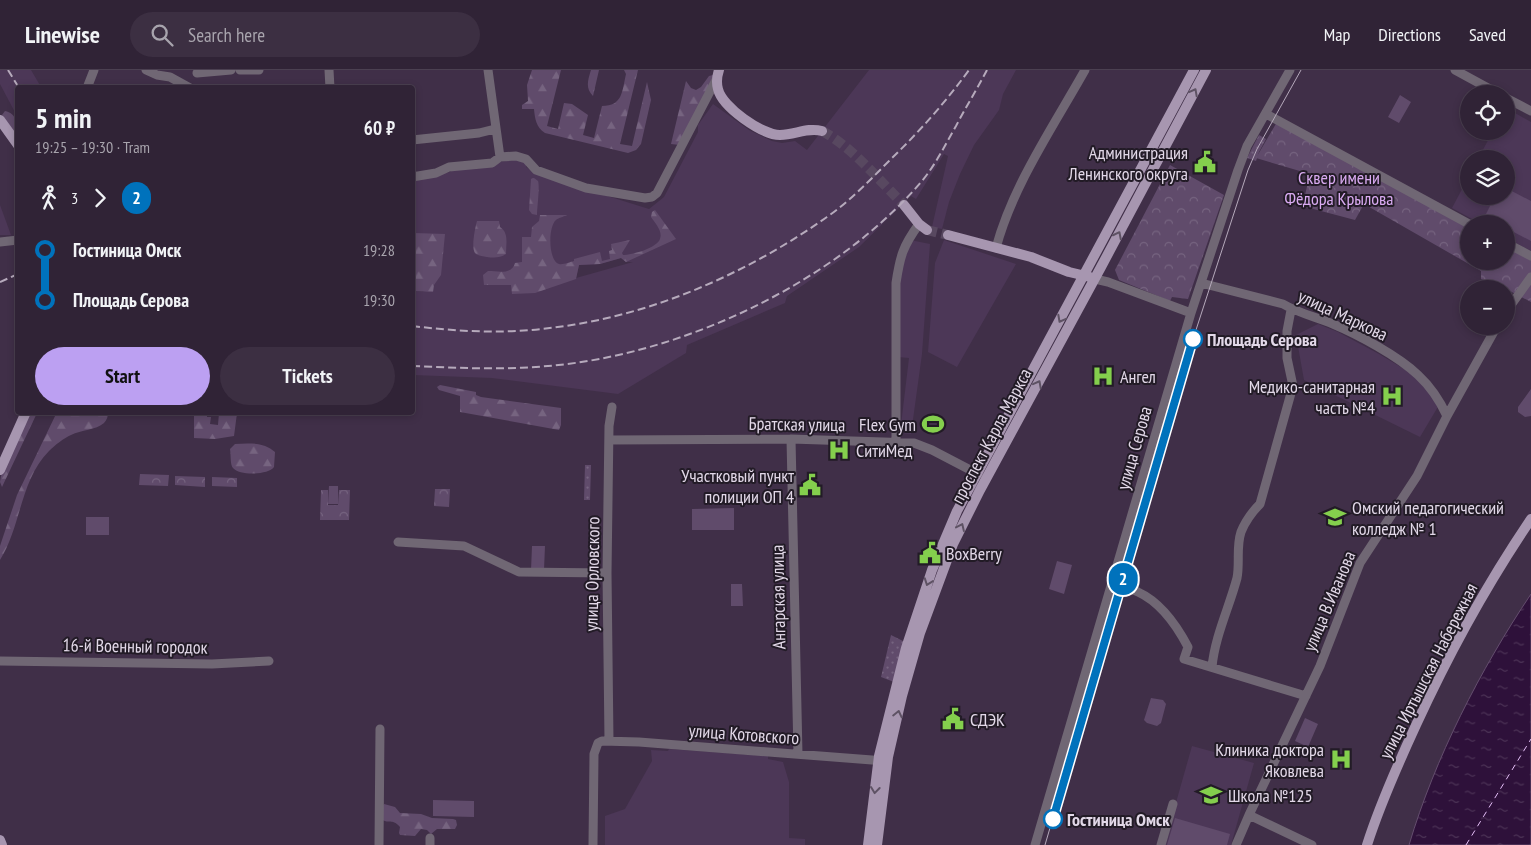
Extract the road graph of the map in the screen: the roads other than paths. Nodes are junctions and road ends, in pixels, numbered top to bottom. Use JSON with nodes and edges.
{"nodes":[{"id":1,"x":94,"y":70,"type":"edge"},
{"id":2,"x":146,"y":70,"type":"edge"},
{"id":3,"x":231,"y":70,"type":"edge"},
{"id":4,"x":240,"y":70,"type":"edge"},
{"id":5,"x":259,"y":70,"type":"edge"},
{"id":6,"x":329,"y":70,"type":"edge"},
{"id":7,"x":488,"y":70,"type":"edge"},
{"id":8,"x":1085,"y":70,"type":"edge"},
{"id":9,"x":1194,"y":70,"type":"edge"},
{"id":10,"x":1206,"y":70,"type":"edge"},
{"id":11,"x":1290,"y":70,"type":"edge"},
{"id":12,"x":1455,"y":70,"type":"edge"},
{"id":13,"x":197,"y":73,"type":"dead end"},
{"id":14,"x":171,"y":74,"type":"edge"},
{"id":15,"x":718,"y":75,"type":"edge"},
{"id":16,"x":88,"y":85,"type":"edge"},
{"id":17,"x":186,"y":85,"type":"edge"},
{"id":18,"x":330,"y":85,"type":"edge"},
{"id":19,"x":1482,"y":85,"type":"edge"},
{"id":20,"x":1515,"y":103,"type":"edge"},
{"id":21,"x":1531,"y":111,"type":"edge"},
{"id":22,"x":1177,"y":112,"type":"junction"},
{"id":23,"x":1266,"y":114,"type":"junction"},
{"id":24,"x":0,"y":120,"type":"edge"},
{"id":25,"x":495,"y":129,"type":"junction"},
{"id":26,"x":822,"y":131,"type":"tunnel mouth"},
{"id":27,"x":415,"y":140,"type":"edge"},
{"id":28,"x":15,"y":141,"type":"edge"},
{"id":29,"x":500,"y":157,"type":"junction"},
{"id":30,"x":415,"y":176,"type":"edge"},
{"id":31,"x":904,"y":204,"type":"tunnel mouth"},
{"id":32,"x":1460,"y":219,"type":"edge"},
{"id":33,"x":923,"y":227,"type":"joint"},
{"id":34,"x":948,"y":235,"type":"tunnel mouth"},
{"id":35,"x":15,"y":240,"type":"edge"},
{"id":36,"x":0,"y":242,"type":"edge"},
{"id":37,"x":996,"y":248,"type":"junction"},
{"id":38,"x":1515,"y":248,"type":"edge"},
{"id":39,"x":1531,"y":256,"type":"edge"},
{"id":40,"x":1084,"y":276,"type":"junction"},
{"id":41,"x":1531,"y":277,"type":"edge"},
{"id":42,"x":1095,"y":279,"type":"junction"},
{"id":43,"x":1201,"y":283,"type":"junction"},
{"id":44,"x":1515,"y":299,"type":"edge"},
{"id":45,"x":1291,"y":310,"type":"junction"},
{"id":46,"x":1191,"y":313,"type":"junction"},
{"id":47,"x":1492,"y":335,"type":"edge"},
{"id":48,"x":612,"y":407,"type":"dead end"},
{"id":49,"x":25,"y":415,"type":"edge"},
{"id":50,"x":1447,"y":416,"type":"junction"},
{"id":51,"x":791,"y":439,"type":"junction"},
{"id":52,"x":609,"y":440,"type":"junction"},
{"id":53,"x":896,"y":442,"type":"junction"},
{"id":54,"x":0,"y":470,"type":"edge"},
{"id":55,"x":978,"y":474,"type":"junction"},
{"id":56,"x":1531,"y":519,"type":"edge"},
{"id":57,"x":398,"y":542,"type":"dead end"},
{"id":58,"x":607,"y":573,"type":"junction"},
{"id":59,"x":1112,"y":583,"type":"junction"},
{"id":60,"x":0,"y":661,"type":"edge"},
{"id":61,"x":269,"y":661,"type":"dead end"},
{"id":62,"x":1212,"y":667,"type":"junction"},
{"id":63,"x":1306,"y":696,"type":"junction"},
{"id":64,"x":380,"y":729,"type":"dead end"},
{"id":65,"x":608,"y":741,"type":"junction"},
{"id":66,"x":798,"y":754,"type":"junction"},
{"id":67,"x":883,"y":761,"type":"junction"},
{"id":68,"x":1173,"y":804,"type":"dead end"},
{"id":69,"x":1249,"y":815,"type":"junction"},
{"id":70,"x":0,"y":840,"type":"edge"},
{"id":71,"x":2,"y":845,"type":"edge"},
{"id":72,"x":379,"y":845,"type":"edge"},
{"id":73,"x":593,"y":845,"type":"edge"},
{"id":74,"x":868,"y":845,"type":"edge"},
{"id":75,"x":877,"y":845,"type":"edge"},
{"id":76,"x":1035,"y":845,"type":"edge"},
{"id":77,"x":1161,"y":845,"type":"edge"},
{"id":78,"x":1236,"y":845,"type":"edge"},
{"id":79,"x":1312,"y":845,"type":"edge"},
{"id":80,"x":1367,"y":845,"type":"edge"}],
"edges":[{"from":1,"to":16,"type":"street"},
{"from":2,"to":14,"type":"street"},
{"from":3,"to":13,"type":"street"},
{"from":4,"to":5,"type":"street"},
{"from":6,"to":18,"type":"street"},
{"from":7,"to":25,"type":"street"},
{"from":8,"to":37,"type":"street"},
{"from":9,"to":22,"type":"main road","name":"проспект Карла Маркса"},
{"from":22,"to":10,"type":"main road","name":"проспект Карла Маркса","one_way":true},
{"from":11,"to":23,"type":"street","name":"улица Серова"},
{"from":12,"to":19,"type":"street"},
{"from":14,"to":17,"type":"street"},
{"from":15,"to":26,"type":"main road"},
{"from":15,"to":29,"type":"street"},
{"from":20,"to":21,"type":"street"},
{"from":22,"to":40,"type":"main road","name":"проспект Карла Маркса"},
{"from":42,"to":22,"type":"main road","name":"проспект Карла Маркса","one_way":true},
{"from":23,"to":32,"type":"street"},
{"from":23,"to":43,"type":"street","name":"улица Серова"},
{"from":24,"to":28,"type":"main road"},
{"from":25,"to":27,"type":"street"},
{"from":25,"to":29,"type":"street"},
{"from":29,"to":30,"type":"street"},
{"from":31,"to":33,"type":"main road"},
{"from":33,"to":53,"type":"street"},
{"from":34,"to":37,"type":"main road"},
{"from":35,"to":36,"type":"street"},
{"from":37,"to":40,"type":"main road"},
{"from":38,"to":39,"type":"street"},
{"from":40,"to":42,"type":"main road"},
{"from":40,"to":55,"type":"main road","name":"проспект Карла Маркса","one_way":true},
{"from":41,"to":44,"type":"street"},
{"from":42,"to":46,"type":"street"},
{"from":67,"to":42,"type":"main road","name":"проспект Карла Маркса","one_way":true},
{"from":43,"to":45,"type":"street","name":"улица Маркова"},
{"from":43,"to":46,"type":"street","name":"улица Серова"},
{"from":45,"to":50,"type":"street","name":"улица Маркова"},
{"from":45,"to":62,"type":"street"},
{"from":46,"to":59,"type":"street","name":"улица Серова"},
{"from":47,"to":50,"type":"street","name":"улица В.Иванова"},
{"from":48,"to":52,"type":"street","name":"улица Орловского"},
{"from":49,"to":54,"type":"main road"},
{"from":50,"to":63,"type":"street","name":"улица В.Иванова"},
{"from":51,"to":52,"type":"street","name":"Братская улица"},
{"from":51,"to":53,"type":"street","name":"Братская улица"},
{"from":51,"to":66,"type":"street","name":"Ангарская улица"},
{"from":52,"to":58,"type":"street","name":"улица Орловского"},
{"from":53,"to":55,"type":"street","name":"Братская улица"},
{"from":55,"to":67,"type":"main road","name":"проспект Карла Маркса","one_way":true},
{"from":56,"to":80,"type":"main road","name":"улица Иртышская Набережная"},
{"from":57,"to":58,"type":"street"},
{"from":58,"to":65,"type":"street","name":"улица Орловского"},
{"from":59,"to":62,"type":"street"},
{"from":59,"to":76,"type":"street","name":"улица Серова"},
{"from":60,"to":61,"type":"street","name":"16-й Военный городок"},
{"from":62,"to":63,"type":"street"},
{"from":63,"to":69,"type":"street","name":"улица В.Иванова"},
{"from":64,"to":72,"type":"street"},
{"from":65,"to":66,"type":"street","name":"улица Котовского"},
{"from":65,"to":73,"type":"street","name":"улица Котовского"},
{"from":66,"to":67,"type":"street","name":"улица Котовского"},
{"from":67,"to":74,"type":"main road","name":"проспект Карла Маркса","one_way":true},
{"from":67,"to":75,"type":"main road","name":"проспект Карла Маркса"},
{"from":68,"to":77,"type":"street"},
{"from":69,"to":78,"type":"street","name":"улица В.Иванова"},
{"from":69,"to":79,"type":"street"},
{"from":70,"to":71,"type":"main road"}]}
